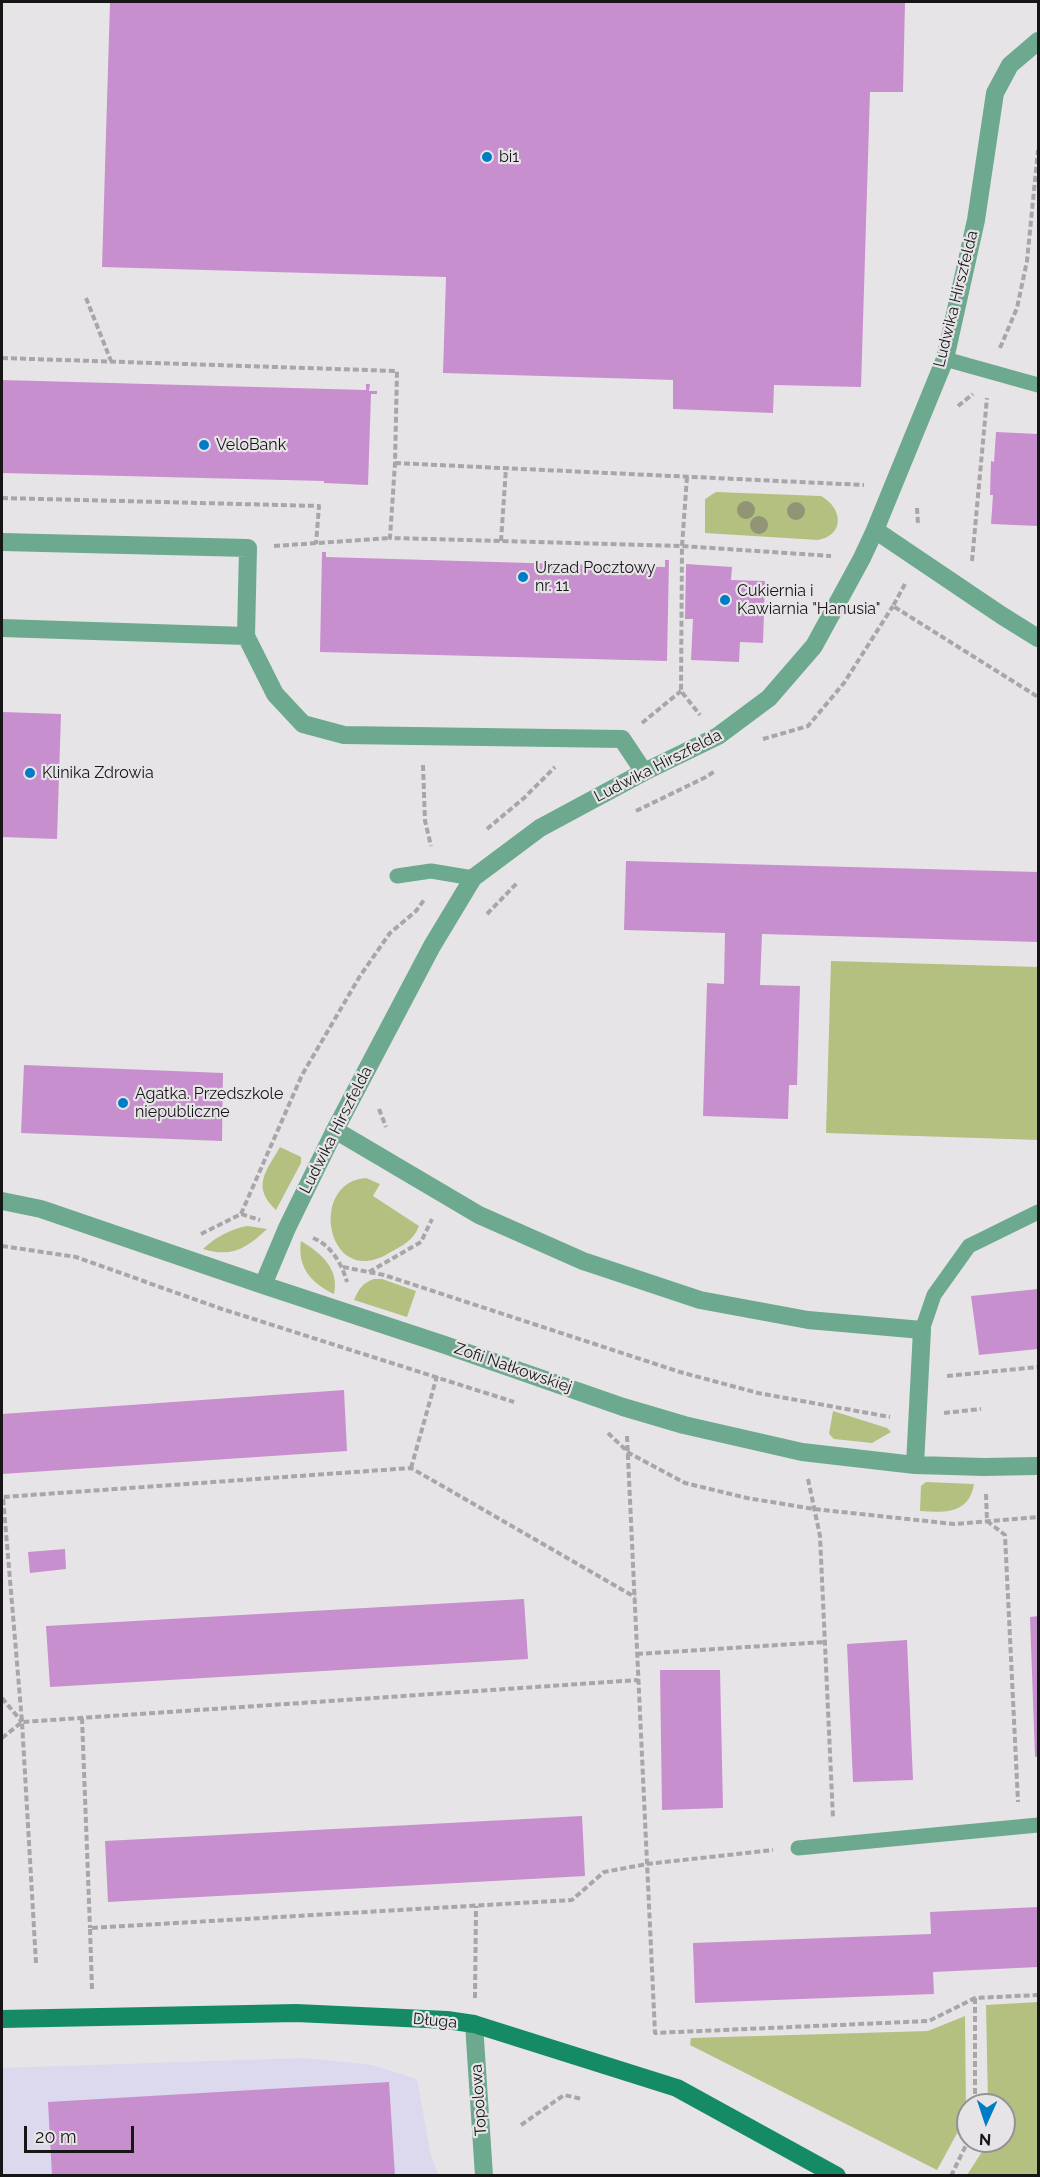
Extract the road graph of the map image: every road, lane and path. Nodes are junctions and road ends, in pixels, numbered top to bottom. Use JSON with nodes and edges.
{"nodes":[{"id":1,"x":1038,"y":41,"type":"edge"},
{"id":2,"x":1038,"y":150,"type":"edge"},
{"id":3,"x":86,"y":298,"type":"dead end"},
{"id":4,"x":2,"y":358,"type":"edge"},
{"id":5,"x":945,"y":359,"type":"junction"},
{"id":6,"x":111,"y":362,"type":"junction"},
{"id":7,"x":993,"y":372,"type":"junction"},
{"id":8,"x":1038,"y":385,"type":"edge"},
{"id":9,"x":988,"y":388,"type":"junction"},
{"id":10,"x":956,"y":413,"type":"dead end"},
{"id":11,"x":394,"y":463,"type":"junction"},
{"id":12,"x":506,"y":468,"type":"junction"},
{"id":13,"x":687,"y":477,"type":"junction"},
{"id":14,"x":892,"y":486,"type":"junction"},
{"id":15,"x":2,"y":498,"type":"edge"},
{"id":16,"x":918,"y":503,"type":"dead end"},
{"id":17,"x":683,"y":529,"type":"dead end"},
{"id":18,"x":875,"y":530,"type":"junction"},
{"id":19,"x":390,"y":538,"type":"junction"},
{"id":20,"x":501,"y":541,"type":"junction"},
{"id":21,"x":2,"y":542,"type":"edge"},
{"id":22,"x":316,"y":544,"type":"junction"},
{"id":23,"x":248,"y":548,"type":"junction"},
{"id":24,"x":862,"y":558,"type":"junction"},
{"id":25,"x":919,"y":559,"type":"junction"},
{"id":26,"x":971,"y":572,"type":"dead end"},
{"id":27,"x":2,"y":628,"type":"edge"},
{"id":28,"x":246,"y":636,"type":"junction"},
{"id":29,"x":1038,"y":638,"type":"edge"},
{"id":30,"x":681,"y":691,"type":"dead end"},
{"id":31,"x":1038,"y":697,"type":"edge"},
{"id":32,"x":422,"y":737,"type":"junction"},
{"id":33,"x":622,"y":739,"type":"junction"},
{"id":34,"x":561,"y":762,"type":"dead end"},
{"id":35,"x":724,"y":765,"type":"dead end"},
{"id":36,"x":644,"y":772,"type":"junction"},
{"id":37,"x":627,"y":815,"type":"dead end"},
{"id":38,"x":483,"y":832,"type":"dead end"},
{"id":39,"x":438,"y":851,"type":"dead end"},
{"id":40,"x":431,"y":871,"type":"junction"},
{"id":41,"x":397,"y":876,"type":"dead end"},
{"id":42,"x":473,"y":878,"type":"junction"},
{"id":43,"x":521,"y":879,"type":"dead end"},
{"id":44,"x":482,"y":921,"type":"dead end"},
{"id":45,"x":383,"y":1099,"type":"dead end"},
{"id":46,"x":335,"y":1130,"type":"junction"},
{"id":47,"x":382,"y":1158,"type":"junction"},
{"id":48,"x":445,"y":1194,"type":"junction"},
{"id":49,"x":2,"y":1201,"type":"edge"},
{"id":50,"x":1038,"y":1212,"type":"edge"},
{"id":51,"x":242,"y":1214,"type":"dead end"},
{"id":52,"x":317,"y":1229,"type":"dead end"},
{"id":53,"x":313,"y":1238,"type":"dead end"},
{"id":54,"x":2,"y":1246,"type":"edge"},
{"id":55,"x":343,"y":1267,"type":"dead end"},
{"id":56,"x":369,"y":1272,"type":"junction"},
{"id":57,"x":262,"y":1285,"type":"junction"},
{"id":58,"x":922,"y":1330,"type":"junction"},
{"id":59,"x":1038,"y":1367,"type":"edge"},
{"id":60,"x":942,"y":1377,"type":"dead end"},
{"id":61,"x":430,"y":1401,"type":"dead end"},
{"id":62,"x":519,"y":1403,"type":"dead end"},
{"id":63,"x":943,"y":1404,"type":"dead end"},
{"id":64,"x":981,"y":1409,"type":"dead end"},
{"id":65,"x":918,"y":1421,"type":"junction"},
{"id":66,"x":604,"y":1429,"type":"dead end"},
{"id":67,"x":802,"y":1452,"type":"junction"},
{"id":68,"x":629,"y":1454,"type":"junction"},
{"id":69,"x":915,"y":1465,"type":"junction"},
{"id":70,"x":1038,"y":1466,"type":"edge"},
{"id":71,"x":984,"y":1467,"type":"junction"},
{"id":72,"x":411,"y":1468,"type":"junction"},
{"id":73,"x":2,"y":1497,"type":"edge"},
{"id":74,"x":814,"y":1509,"type":"junction"},
{"id":75,"x":1038,"y":1517,"type":"edge"},
{"id":76,"x":987,"y":1521,"type":"junction"},
{"id":77,"x":635,"y":1596,"type":"junction"},
{"id":78,"x":825,"y":1642,"type":"junction"},
{"id":79,"x":637,"y":1654,"type":"junction"},
{"id":80,"x":638,"y":1680,"type":"junction"},
{"id":81,"x":2,"y":1698,"type":"edge"},
{"id":82,"x":82,"y":1718,"type":"junction"},
{"id":83,"x":22,"y":1722,"type":"junction"},
{"id":84,"x":2,"y":1738,"type":"edge"},
{"id":85,"x":1017,"y":1787,"type":"dead end"},
{"id":86,"x":833,"y":1813,"type":"dead end"},
{"id":87,"x":1038,"y":1825,"type":"edge"},
{"id":88,"x":798,"y":1848,"type":"joint"},
{"id":89,"x":647,"y":1864,"type":"junction"},
{"id":90,"x":476,"y":1905,"type":"junction"},
{"id":91,"x":90,"y":1928,"type":"junction"},
{"id":92,"x":91,"y":1961,"type":"dead end"},
{"id":93,"x":36,"y":1963,"type":"dead end"},
{"id":94,"x":475,"y":1967,"type":"dead end"},
{"id":95,"x":1038,"y":1995,"type":"edge"},
{"id":96,"x":975,"y":1998,"type":"junction"},
{"id":97,"x":2,"y":2019,"type":"edge"},
{"id":98,"x":474,"y":2024,"type":"junction"},
{"id":99,"x":975,"y":2093,"type":"edge"},
{"id":100,"x":582,"y":2099,"type":"dead end"},
{"id":101,"x":521,"y":2125,"type":"dead end"},
{"id":102,"x":962,"y":2153,"type":"edge"},
{"id":103,"x":484,"y":2175,"type":"edge"},
{"id":104,"x":837,"y":2175,"type":"edge"},
{"id":105,"x":951,"y":2175,"type":"edge"}],
"edges":[{"from":1,"to":5,"type":"street","name":"Ludwika Hirszfelda"},
{"from":2,"to":7,"type":"path"},
{"from":3,"to":6,"type":"path"},
{"from":4,"to":6,"type":"path"},
{"from":5,"to":7,"type":"lane"},
{"from":5,"to":14,"type":"street","name":"Ludwika Hirszfelda"},
{"from":6,"to":11,"type":"path"},
{"from":7,"to":8,"type":"lane"},
{"from":7,"to":9,"type":"path"},
{"from":9,"to":10,"type":"path"},
{"from":9,"to":26,"type":"path"},
{"from":11,"to":12,"type":"path"},
{"from":11,"to":19,"type":"path"},
{"from":12,"to":13,"type":"path"},
{"from":12,"to":20,"type":"path"},
{"from":13,"to":14,"type":"path"},
{"from":13,"to":17,"type":"path"},
{"from":14,"to":18,"type":"street","name":"Ludwika Hirszfelda"},
{"from":15,"to":22,"type":"path"},
{"from":16,"to":25,"type":"path"},
{"from":18,"to":24,"type":"street","name":"Ludwika Hirszfelda"},
{"from":18,"to":25,"type":"street"},
{"from":19,"to":20,"type":"path"},
{"from":19,"to":22,"type":"path"},
{"from":20,"to":24,"type":"path"},
{"from":21,"to":23,"type":"street"},
{"from":22,"to":23,"type":"path"},
{"from":23,"to":28,"type":"street"},
{"from":24,"to":36,"type":"street","name":"Ludwika Hirszfelda"},
{"from":25,"to":29,"type":"street"},
{"from":25,"to":31,"type":"path"},
{"from":27,"to":28,"type":"street"},
{"from":28,"to":32,"type":"street"},
{"from":30,"to":33,"type":"path"},
{"from":32,"to":33,"type":"street"},
{"from":32,"to":39,"type":"path"},
{"from":33,"to":36,"type":"street"},
{"from":34,"to":38,"type":"path"},
{"from":35,"to":37,"type":"path"},
{"from":36,"to":42,"type":"street","name":"Ludwika Hirszfelda"},
{"from":40,"to":41,"type":"lane"},
{"from":40,"to":42,"type":"lane"},
{"from":40,"to":51,"type":"path"},
{"from":42,"to":46,"type":"street","name":"Ludwika Hirszfelda"},
{"from":43,"to":44,"type":"path"},
{"from":45,"to":47,"type":"path"},
{"from":46,"to":47,"type":"street"},
{"from":46,"to":57,"type":"street","name":"Ludwika Hirszfelda"},
{"from":47,"to":48,"type":"street"},
{"from":48,"to":56,"type":"path"},
{"from":48,"to":58,"type":"street"},
{"from":49,"to":57,"type":"street","name":"Zofii Nałkowskiej"},
{"from":50,"to":58,"type":"lane"},
{"from":52,"to":53,"type":"path"},
{"from":54,"to":62,"type":"path"},
{"from":55,"to":56,"type":"path"},
{"from":56,"to":65,"type":"path"},
{"from":57,"to":67,"type":"street","name":"Zofii Nałkowskiej"},
{"from":58,"to":65,"type":"street"},
{"from":59,"to":60,"type":"path"},
{"from":61,"to":72,"type":"path"},
{"from":63,"to":64,"type":"path"},
{"from":65,"to":69,"type":"street"},
{"from":66,"to":68,"type":"path"},
{"from":67,"to":69,"type":"street","name":"Zofii Nałkowskiej"},
{"from":67,"to":74,"type":"path"},
{"from":68,"to":74,"type":"path"},
{"from":68,"to":77,"type":"path"},
{"from":69,"to":71,"type":"street","name":"Zofii Nałkowskiej"},
{"from":70,"to":71,"type":"street","name":"Zofii Nałkowskiej"},
{"from":71,"to":76,"type":"path"},
{"from":72,"to":73,"type":"path"},
{"from":72,"to":77,"type":"path"},
{"from":73,"to":83,"type":"path"},
{"from":74,"to":76,"type":"path"},
{"from":74,"to":78,"type":"path"},
{"from":75,"to":76,"type":"path"},
{"from":76,"to":85,"type":"path"},
{"from":77,"to":79,"type":"path"},
{"from":78,"to":79,"type":"path"},
{"from":78,"to":86,"type":"path"},
{"from":79,"to":80,"type":"path"},
{"from":80,"to":82,"type":"path"},
{"from":80,"to":89,"type":"path"},
{"from":81,"to":83,"type":"path"},
{"from":82,"to":83,"type":"path"},
{"from":82,"to":91,"type":"path"},
{"from":83,"to":84,"type":"path"},
{"from":83,"to":93,"type":"path"},
{"from":87,"to":88,"type":"lane"},
{"from":88,"to":89,"type":"path"},
{"from":89,"to":90,"type":"path"},
{"from":89,"to":96,"type":"path"},
{"from":90,"to":91,"type":"path"},
{"from":90,"to":94,"type":"path"},
{"from":91,"to":92,"type":"path"},
{"from":95,"to":96,"type":"path"},
{"from":96,"to":99,"type":"path"},
{"from":97,"to":98,"type":"street","name":"Długa"},
{"from":98,"to":103,"type":"street","name":"Topolowa"},
{"from":98,"to":104,"type":"street","name":"Długa"},
{"from":100,"to":101,"type":"path"},
{"from":102,"to":105,"type":"path"}]}
